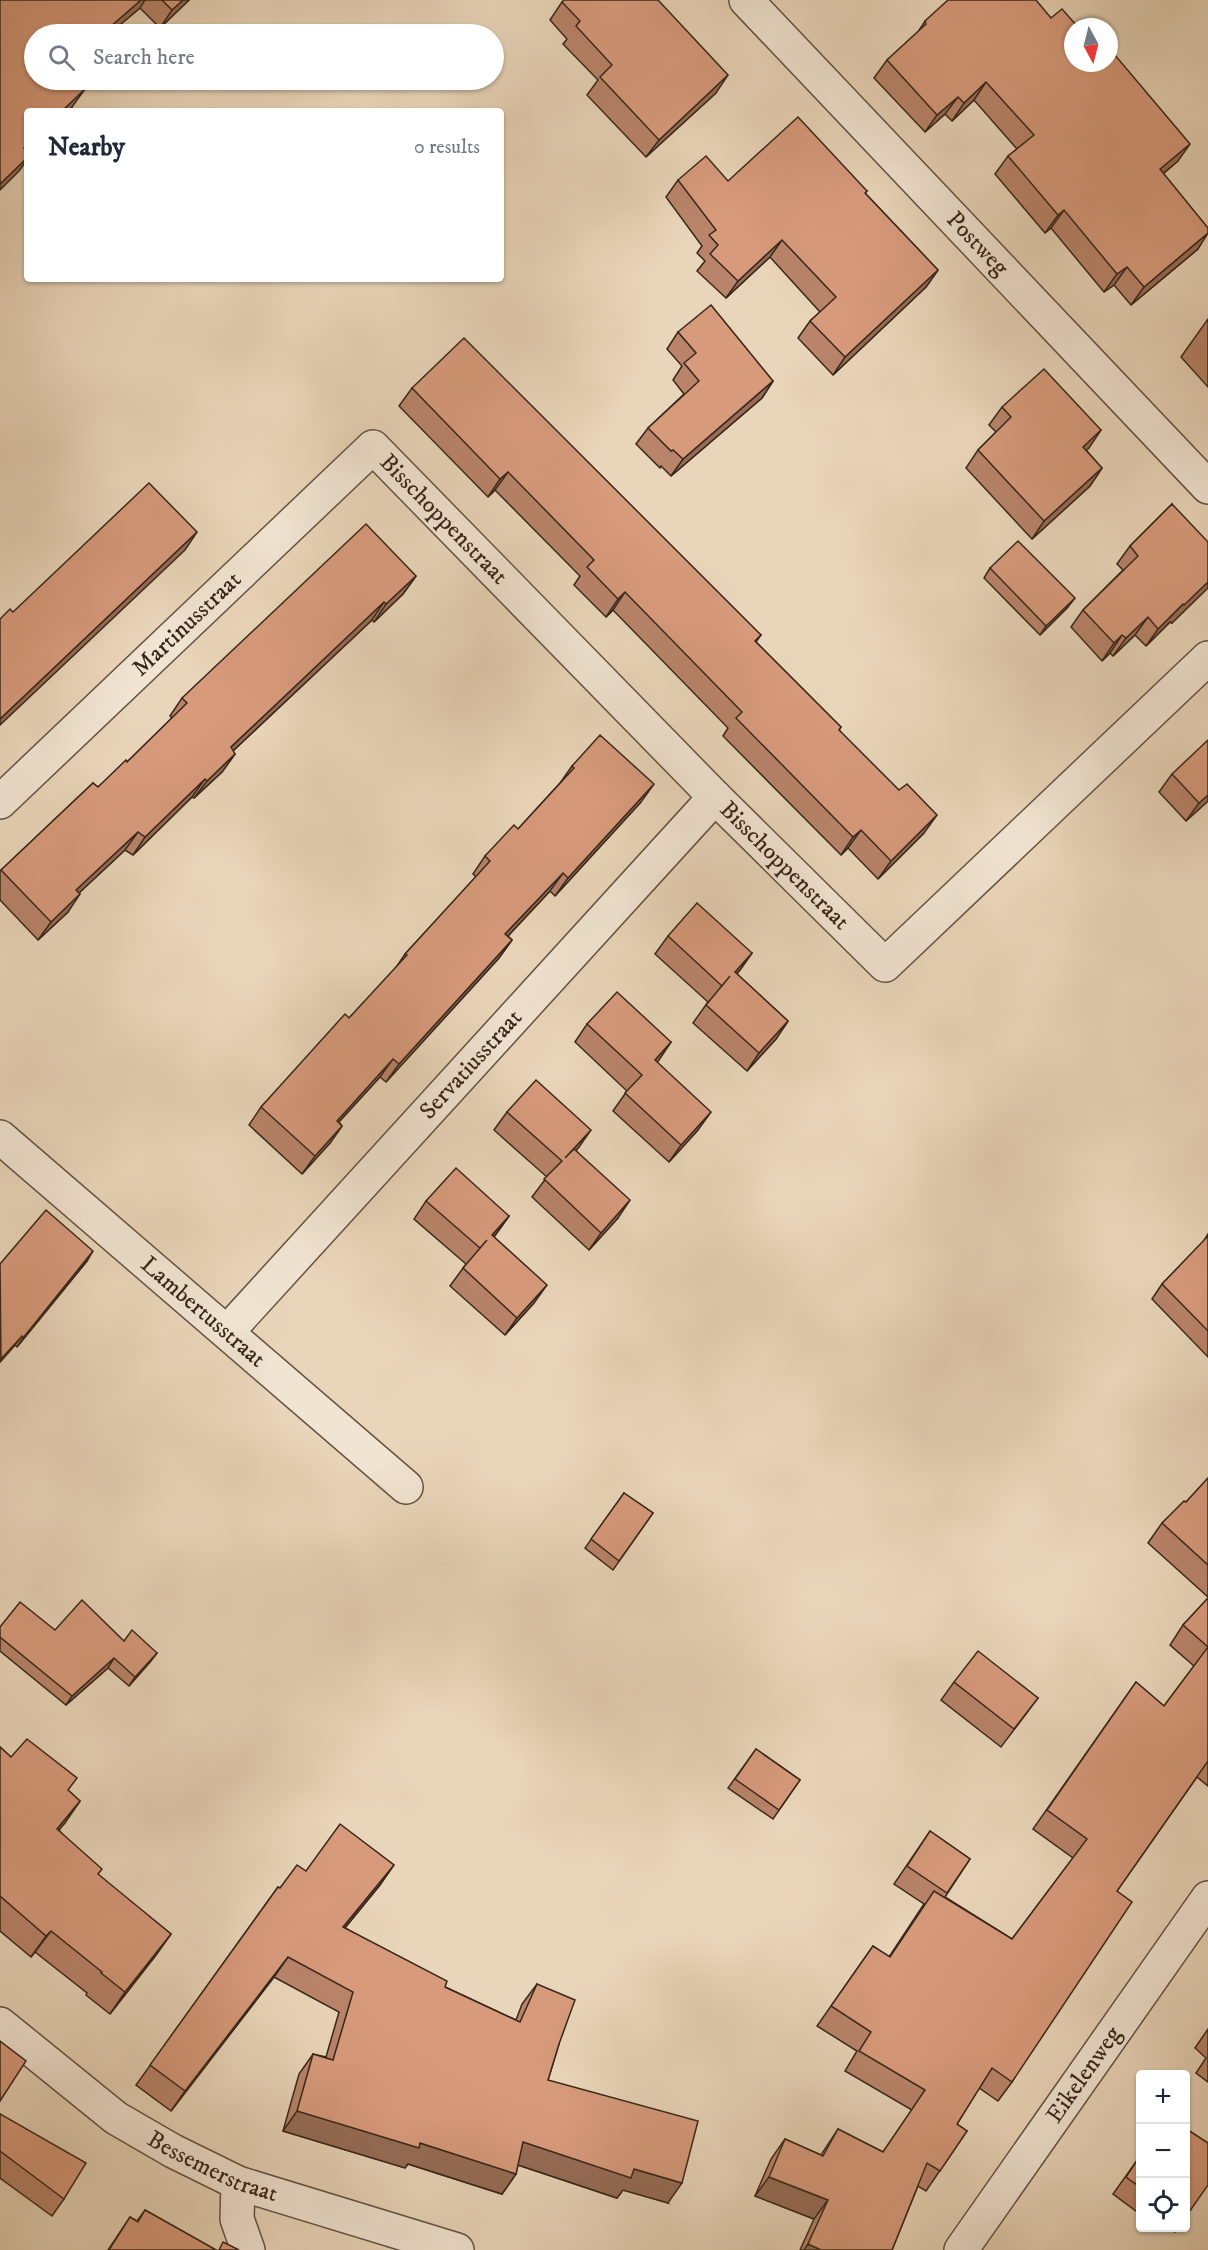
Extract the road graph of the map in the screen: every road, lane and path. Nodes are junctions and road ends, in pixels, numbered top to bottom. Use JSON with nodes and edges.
{"nodes":[{"id":1,"x":746,"y":0,"type":"edge"},
{"id":2,"x":373,"y":447,"type":"joint"},
{"id":3,"x":1208,"y":488,"type":"edge"},
{"id":4,"x":1208,"y":658,"type":"edge"},
{"id":5,"x":715,"y":797,"type":"junction"},
{"id":6,"x":0,"y":802,"type":"edge"},
{"id":7,"x":0,"y":1137,"type":"edge"},
{"id":8,"x":227,"y":1332,"type":"junction"},
{"id":9,"x":406,"y":1487,"type":"dead end"},
{"id":10,"x":1208,"y":1898,"type":"edge"},
{"id":11,"x":0,"y":2024,"type":"edge"},
{"id":12,"x":238,"y":2183,"type":"junction"},
{"id":13,"x":248,"y":2250,"type":"edge"},
{"id":14,"x":458,"y":2250,"type":"edge"},
{"id":15,"x":962,"y":2250,"type":"edge"}],
"edges":[{"from":1,"to":3,"type":"street","name":"Postweg"},
{"from":2,"to":5,"type":"street","name":"Bisschoppenstraat"},
{"from":2,"to":6,"type":"street","name":"Martinusstraat"},
{"from":4,"to":5,"type":"street","name":"Bisschoppenstraat"},
{"from":5,"to":8,"type":"street","name":"Servatiusstraat"},
{"from":7,"to":8,"type":"street","name":"Lambertusstraat"},
{"from":8,"to":9,"type":"street","name":"Lambertusstraat"},
{"from":10,"to":15,"type":"street","name":"Eikelenweg"},
{"from":11,"to":12,"type":"street","name":"Bessemerstraat"},
{"from":12,"to":13,"type":"street"},
{"from":12,"to":14,"type":"street","name":"Bessemerstraat"}]}
